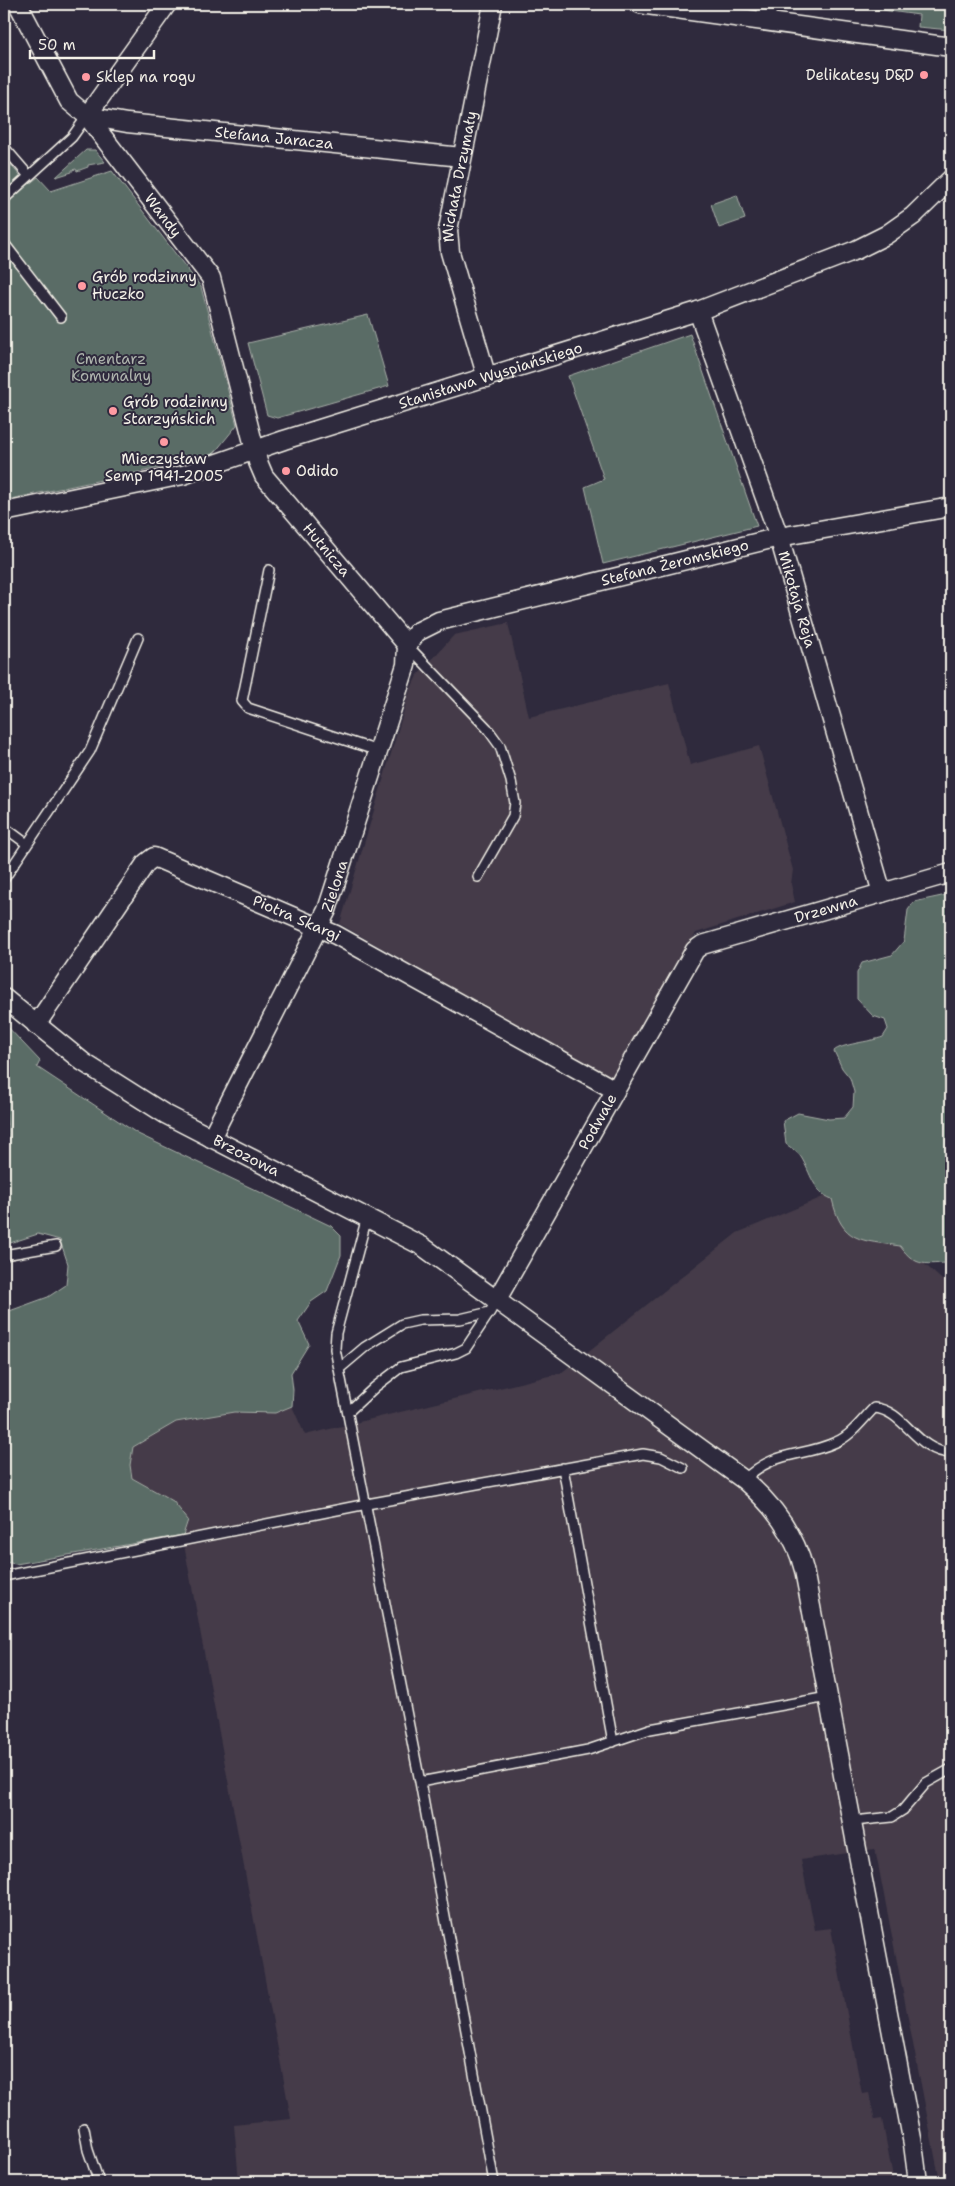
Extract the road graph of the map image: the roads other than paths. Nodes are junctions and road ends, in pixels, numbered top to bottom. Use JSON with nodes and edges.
{"nodes":[{"id":1,"x":18,"y":4,"type":"edge"},
{"id":2,"x":167,"y":4,"type":"edge"},
{"id":3,"x":493,"y":4,"type":"edge"},
{"id":4,"x":640,"y":4,"type":"edge"},
{"id":5,"x":768,"y":4,"type":"edge"},
{"id":6,"x":698,"y":8,"type":"edge"},
{"id":7,"x":765,"y":21,"type":"junction"},
{"id":8,"x":951,"y":47,"type":"edge"},
{"id":9,"x":87,"y":116,"type":"junction"},
{"id":10,"x":4,"y":147,"type":"edge"},
{"id":11,"x":462,"y":157,"type":"junction"},
{"id":12,"x":29,"y":176,"type":"junction"},
{"id":13,"x":951,"y":179,"type":"edge"},
{"id":14,"x":4,"y":199,"type":"edge"},
{"id":15,"x":4,"y":243,"type":"edge"},
{"id":16,"x":698,"y":311,"type":"junction"},
{"id":17,"x":61,"y":317,"type":"dead end"},
{"id":18,"x":487,"y":378,"type":"junction"},
{"id":19,"x":255,"y":450,"type":"junction"},
{"id":20,"x":951,"y":507,"type":"edge"},
{"id":21,"x":4,"y":512,"type":"edge"},
{"id":22,"x":779,"y":537,"type":"junction"},
{"id":23,"x":269,"y":570,"type":"dead end"},
{"id":24,"x":138,"y":638,"type":"dead end"},
{"id":25,"x":407,"y":645,"type":"junction"},
{"id":26,"x":378,"y":751,"type":"junction"},
{"id":27,"x":4,"y":827,"type":"edge"},
{"id":28,"x":27,"y":844,"type":"junction"},
{"id":29,"x":951,"y":873,"type":"edge"},
{"id":30,"x":478,"y":877,"type":"dead end"},
{"id":31,"x":4,"y":879,"type":"edge"},
{"id":32,"x":882,"y":893,"type":"junction"},
{"id":33,"x":318,"y":929,"type":"junction"},
{"id":34,"x":702,"y":945,"type":"joint"},
{"id":35,"x":4,"y":998,"type":"edge"},
{"id":36,"x":36,"y":1026,"type":"junction"},
{"id":37,"x":615,"y":1090,"type":"junction"},
{"id":38,"x":211,"y":1138,"type":"junction"},
{"id":39,"x":367,"y":1217,"type":"junction"},
{"id":40,"x":56,"y":1246,"type":"dead end"},
{"id":41,"x":4,"y":1255,"type":"edge"},
{"id":42,"x":493,"y":1307,"type":"junction"},
{"id":43,"x":339,"y":1369,"type":"junction"},
{"id":44,"x":348,"y":1412,"type":"junction"},
{"id":45,"x":951,"y":1452,"type":"edge"},
{"id":46,"x":563,"y":1468,"type":"junction"},
{"id":47,"x":682,"y":1468,"type":"dead end"},
{"id":48,"x":744,"y":1480,"type":"junction"},
{"id":49,"x":367,"y":1504,"type":"junction"},
{"id":50,"x":4,"y":1576,"type":"edge"},
{"id":51,"x":828,"y":1697,"type":"junction"},
{"id":52,"x":613,"y":1742,"type":"junction"},
{"id":53,"x":951,"y":1770,"type":"edge"},
{"id":54,"x":420,"y":1782,"type":"junction"},
{"id":55,"x":854,"y":1822,"type":"junction"},
{"id":56,"x":84,"y":2128,"type":"dead end"},
{"id":57,"x":99,"y":2182,"type":"edge"},
{"id":58,"x":494,"y":2182,"type":"edge"},
{"id":59,"x":918,"y":2182,"type":"edge"}],
"edges":[{"from":1,"to":9,"type":"street","name":"Wandy"},
{"from":2,"to":9,"type":"street"},
{"from":3,"to":11,"type":"street","name":"Michała Drzymały"},
{"from":4,"to":6,"type":"street"},
{"from":5,"to":7,"type":"street"},
{"from":6,"to":7,"type":"street"},
{"from":7,"to":8,"type":"street"},
{"from":9,"to":11,"type":"street","name":"Stefana Jaracza"},
{"from":9,"to":12,"type":"lane"},
{"from":9,"to":19,"type":"street","name":"Wandy"},
{"from":10,"to":12,"type":"lane"},
{"from":11,"to":18,"type":"street","name":"Michała Drzymały"},
{"from":12,"to":14,"type":"lane"},
{"from":13,"to":16,"type":"street","name":"Stanisława Wyspiańskiego"},
{"from":15,"to":17,"type":"lane"},
{"from":16,"to":18,"type":"street","name":"Stanisława Wyspiańskiego"},
{"from":16,"to":22,"type":"street","name":"Mikołaja Reja"},
{"from":18,"to":19,"type":"street","name":"Stanisława Wyspiańskiego"},
{"from":19,"to":21,"type":"street","name":"Stanisława Wyspiańskiego"},
{"from":19,"to":25,"type":"street","name":"Hutnicza"},
{"from":20,"to":22,"type":"street","name":"Stefana Żeromskiego"},
{"from":22,"to":25,"type":"street","name":"Stefana Żeromskiego"},
{"from":22,"to":32,"type":"street","name":"Mikołaja Reja"},
{"from":23,"to":26,"type":"lane"},
{"from":24,"to":28,"type":"lane"},
{"from":25,"to":26,"type":"street","name":"Zielona"},
{"from":25,"to":30,"type":"lane"},
{"from":26,"to":33,"type":"street","name":"Zielona"},
{"from":27,"to":28,"type":"lane"},
{"from":28,"to":31,"type":"lane"},
{"from":29,"to":32,"type":"street","name":"Drzewna"},
{"from":32,"to":34,"type":"street","name":"Drzewna"},
{"from":33,"to":36,"type":"street","name":"Piotra Skargi"},
{"from":33,"to":37,"type":"street","name":"Piotra Skargi"},
{"from":33,"to":38,"type":"street","name":"Zielona"},
{"from":34,"to":37,"type":"street","name":"Podwale"},
{"from":35,"to":36,"type":"street","name":"Brzozowa"},
{"from":36,"to":38,"type":"street","name":"Brzozowa"},
{"from":37,"to":42,"type":"street","name":"Podwale"},
{"from":38,"to":39,"type":"street","name":"Brzozowa"},
{"from":39,"to":42,"type":"street","name":"Brzozowa"},
{"from":39,"to":43,"type":"lane"},
{"from":40,"to":41,"type":"lane"},
{"from":42,"to":43,"type":"lane"},
{"from":42,"to":44,"type":"lane"},
{"from":42,"to":48,"type":"street","name":"Brzozowa"},
{"from":43,"to":44,"type":"lane"},
{"from":44,"to":49,"type":"lane"},
{"from":45,"to":48,"type":"lane"},
{"from":46,"to":47,"type":"lane"},
{"from":46,"to":49,"type":"lane"},
{"from":46,"to":52,"type":"lane"},
{"from":48,"to":51,"type":"street","name":"Brzozowa"},
{"from":49,"to":50,"type":"lane"},
{"from":49,"to":54,"type":"lane"},
{"from":51,"to":52,"type":"lane"},
{"from":51,"to":55,"type":"street","name":"Brzozowa"},
{"from":52,"to":54,"type":"lane"},
{"from":53,"to":55,"type":"lane"},
{"from":54,"to":58,"type":"lane"},
{"from":55,"to":59,"type":"street","name":"Brzozowa"},
{"from":56,"to":57,"type":"lane"}]}
